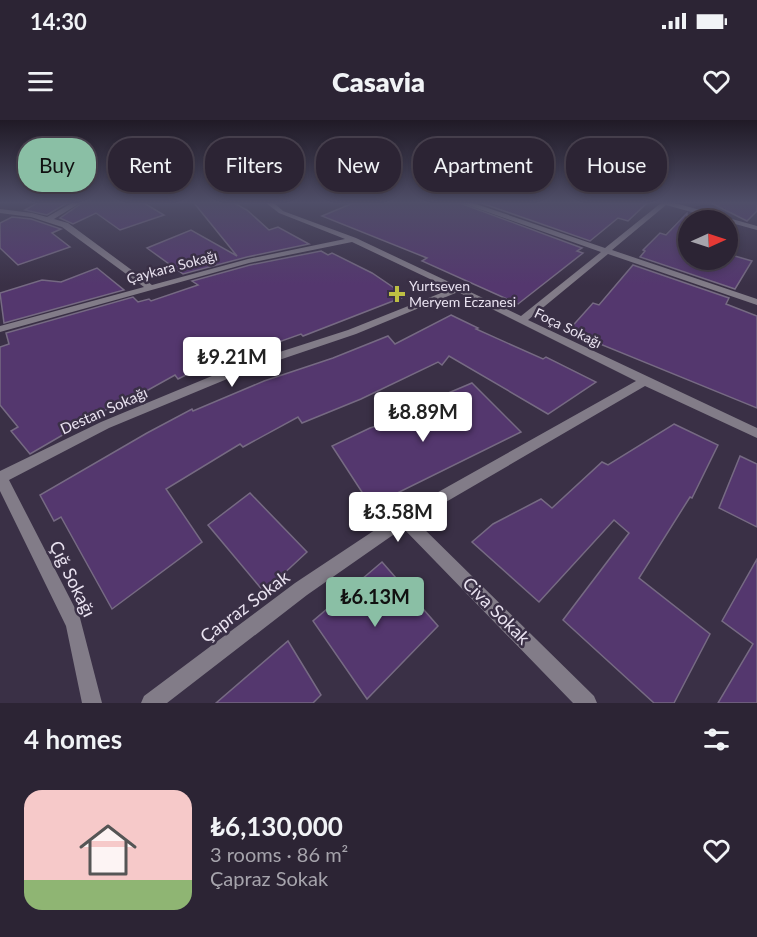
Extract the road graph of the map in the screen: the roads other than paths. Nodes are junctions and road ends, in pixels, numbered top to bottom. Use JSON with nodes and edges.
{"nodes":[{"id":1,"x":72,"y":230,"type":"edge"},
{"id":2,"x":328,"y":230,"type":"edge"},
{"id":3,"x":545,"y":230,"type":"edge"},
{"id":4,"x":634,"y":230,"type":"edge"},
{"id":5,"x":353,"y":240,"type":"junction"},
{"id":6,"x":609,"y":252,"type":"junction"},
{"id":7,"x":149,"y":286,"type":"junction"},
{"id":8,"x":459,"y":289,"type":"junction"},
{"id":9,"x":757,"y":302,"type":"edge"},
{"id":10,"x":522,"y":320,"type":"junction"},
{"id":11,"x":0,"y":328,"type":"edge"},
{"id":12,"x":645,"y":381,"type":"junction"},
{"id":13,"x":757,"y":432,"type":"edge"},
{"id":14,"x":0,"y":478,"type":"edge"},
{"id":15,"x":404,"y":519,"type":"junction"},
{"id":16,"x":92,"y":703,"type":"edge"},
{"id":17,"x":151,"y":703,"type":"edge"},
{"id":18,"x":587,"y":703,"type":"edge"}],
"edges":[{"from":1,"to":7,"type":"street"},
{"from":2,"to":5,"type":"street","name":"Foça Sokağı"},
{"from":3,"to":6,"type":"street"},
{"from":4,"to":6,"type":"street"},
{"from":5,"to":7,"type":"street","name":"Çaykara Sokağı"},
{"from":5,"to":8,"type":"street","name":"Foça Sokağı"},
{"from":6,"to":9,"type":"street"},
{"from":6,"to":10,"type":"street"},
{"from":7,"to":11,"type":"street","name":"Çaykara Sokağı"},
{"from":8,"to":10,"type":"street","name":"Foça Sokağı"},
{"from":8,"to":14,"type":"street","name":"Destan Sokağı"},
{"from":10,"to":12,"type":"street","name":"Foça Sokağı"},
{"from":12,"to":13,"type":"street","name":"Foça Sokağı"},
{"from":12,"to":15,"type":"street","name":"Çapraz Sokak"},
{"from":14,"to":16,"type":"street","name":"Çığ Sokağı"},
{"from":15,"to":17,"type":"street","name":"Çapraz Sokak"},
{"from":15,"to":18,"type":"street","name":"Civa Sokak"}]}
